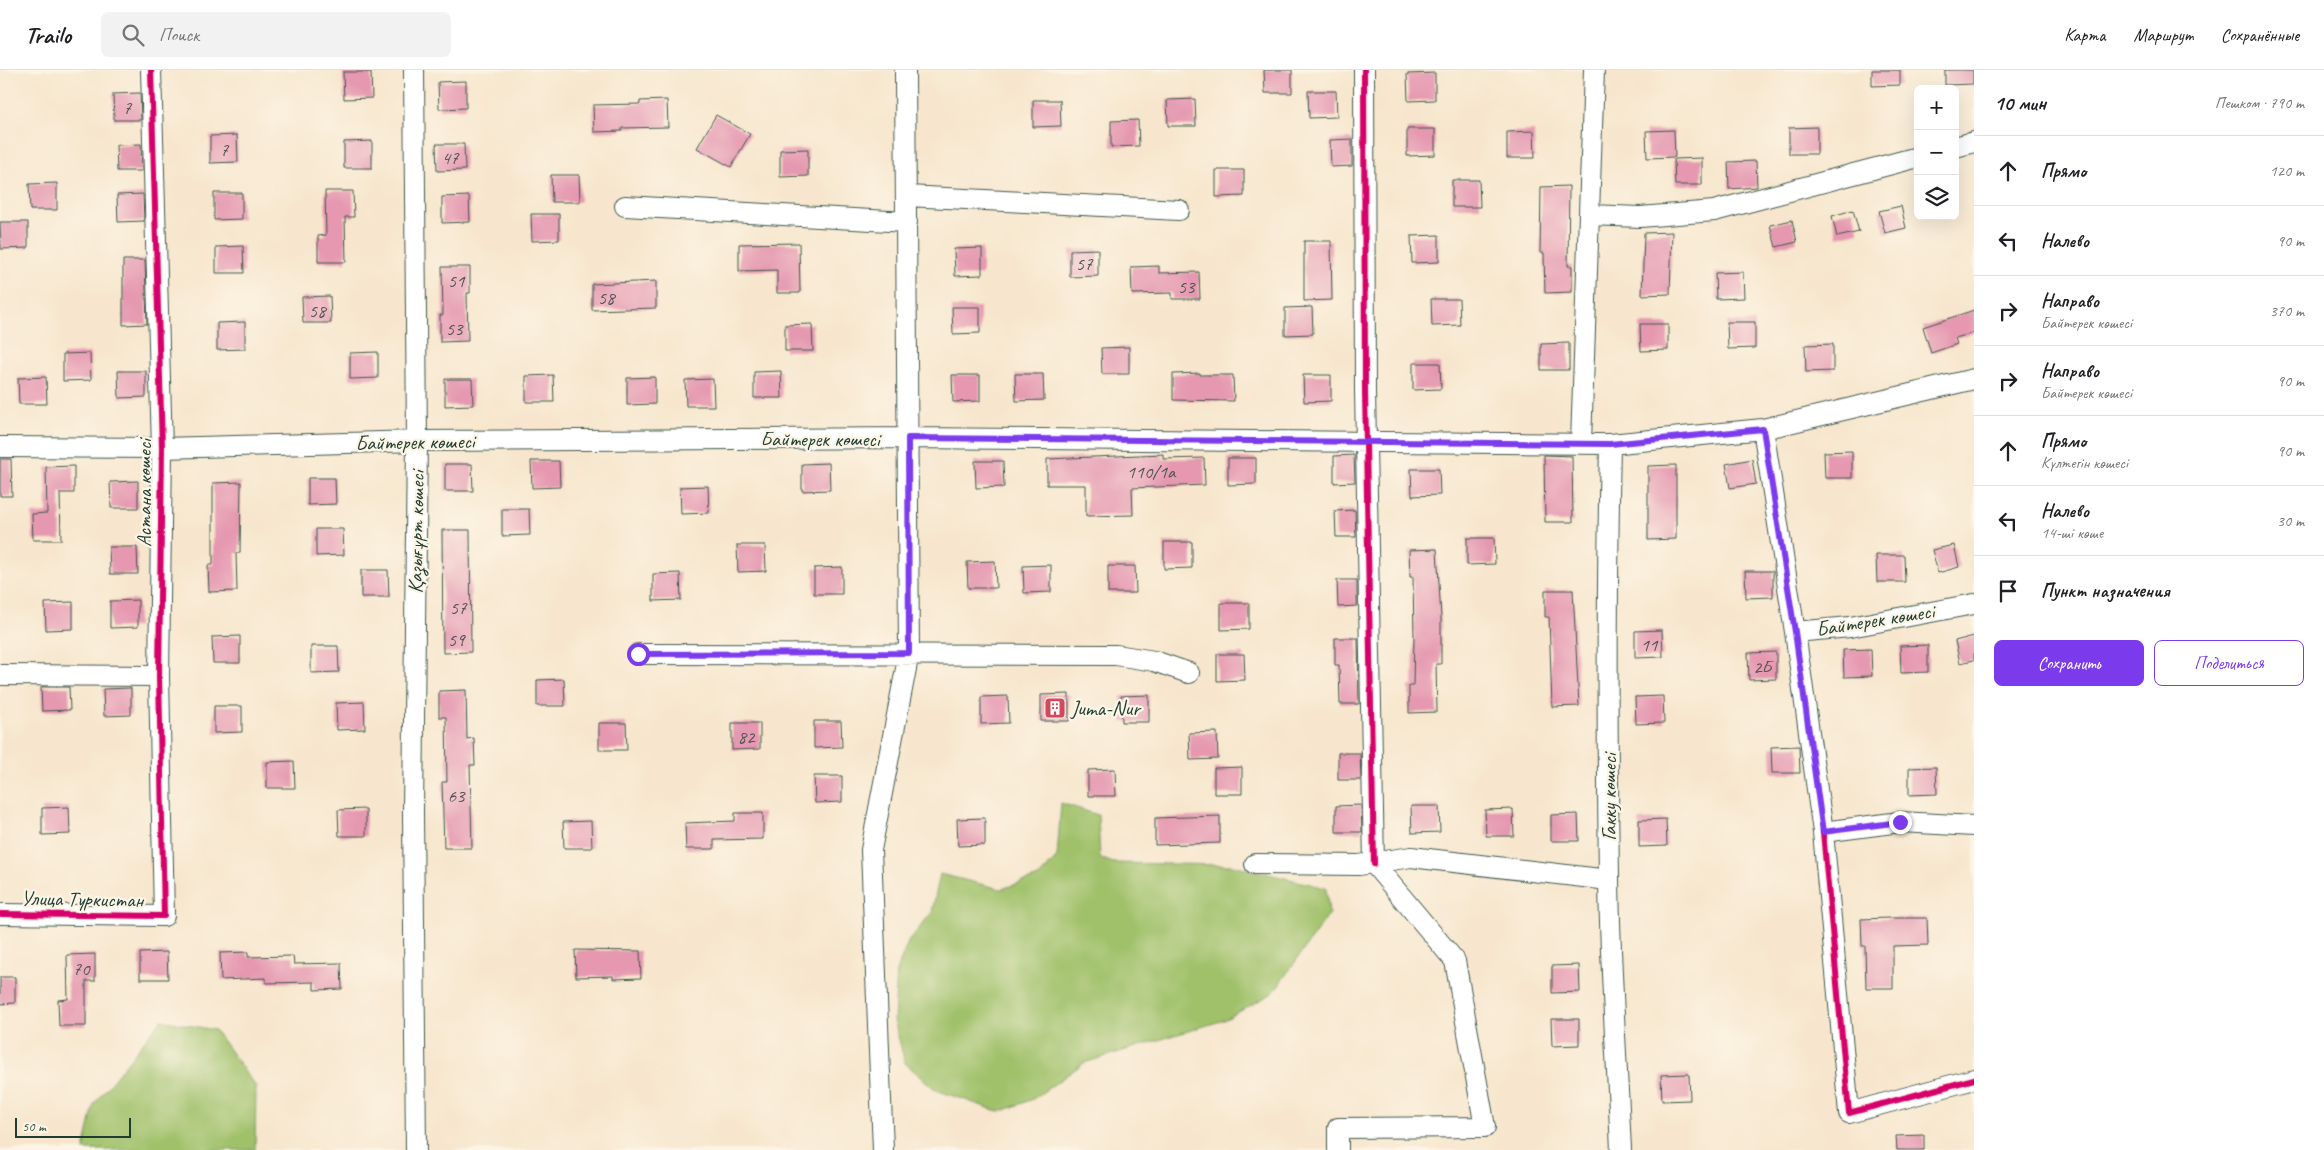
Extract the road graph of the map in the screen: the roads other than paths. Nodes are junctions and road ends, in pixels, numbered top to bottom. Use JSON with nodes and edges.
{"nodes":[{"id":1,"x":151,"y":70,"type":"edge"},
{"id":2,"x":414,"y":70,"type":"edge"},
{"id":3,"x":905,"y":70,"type":"edge"},
{"id":4,"x":1364,"y":70,"type":"edge"},
{"id":5,"x":1594,"y":70,"type":"edge"},
{"id":6,"x":1974,"y":142,"type":"edge"},
{"id":7,"x":1959,"y":146,"type":"edge"},
{"id":8,"x":1914,"y":158,"type":"edge"},
{"id":9,"x":907,"y":196,"type":"junction"},
{"id":10,"x":625,"y":206,"type":"dead end"},
{"id":11,"x":1179,"y":210,"type":"dead end"},
{"id":12,"x":1590,"y":215,"type":"junction"},
{"id":13,"x":907,"y":222,"type":"junction"},
{"id":14,"x":1974,"y":378,"type":"edge"},
{"id":15,"x":1763,"y":429,"type":"junction"},
{"id":16,"x":908,"y":438,"type":"junction"},
{"id":17,"x":417,"y":441,"type":"junction"},
{"id":18,"x":1366,"y":442,"type":"junction"},
{"id":19,"x":1581,"y":443,"type":"junction"},
{"id":20,"x":1610,"y":444,"type":"junction"},
{"id":21,"x":0,"y":447,"type":"edge"},
{"id":22,"x":162,"y":448,"type":"junction"},
{"id":23,"x":1974,"y":604,"type":"edge"},
{"id":24,"x":1795,"y":632,"type":"junction"},
{"id":25,"x":909,"y":653,"type":"junction"},
{"id":26,"x":638,"y":654,"type":"dead end"},
{"id":27,"x":1189,"y":673,"type":"dead end"},
{"id":28,"x":0,"y":676,"type":"edge"},
{"id":29,"x":159,"y":676,"type":"junction"},
{"id":30,"x":1974,"y":826,"type":"edge"},
{"id":31,"x":1823,"y":832,"type":"junction"},
{"id":32,"x":1255,"y":864,"type":"dead end"},
{"id":33,"x":1374,"y":864,"type":"junction"},
{"id":34,"x":1609,"y":880,"type":"junction"},
{"id":35,"x":0,"y":914,"type":"edge"},
{"id":36,"x":164,"y":916,"type":"joint"},
{"id":37,"x":1974,"y":1079,"type":"edge"},
{"id":38,"x":416,"y":1150,"type":"edge"},
{"id":39,"x":883,"y":1150,"type":"edge"},
{"id":40,"x":1338,"y":1150,"type":"edge"},
{"id":41,"x":1621,"y":1150,"type":"edge"}],
"edges":[{"from":1,"to":22,"type":"street","name":"Астана көшесі"},
{"from":2,"to":17,"type":"street","name":"Қазығұрт көшесі"},
{"from":3,"to":9,"type":"street"},
{"from":4,"to":18,"type":"street"},
{"from":5,"to":12,"type":"street"},
{"from":6,"to":7,"type":"street"},
{"from":8,"to":12,"type":"street"},
{"from":9,"to":11,"type":"street"},
{"from":9,"to":13,"type":"street"},
{"from":10,"to":13,"type":"street"},
{"from":12,"to":19,"type":"street"},
{"from":13,"to":16,"type":"street"},
{"from":14,"to":15,"type":"street"},
{"from":15,"to":20,"type":"street","name":"Байтерек көшесі"},
{"from":15,"to":24,"type":"street","name":"Байтерек көшесі"},
{"from":16,"to":17,"type":"street","name":"Байтерек көшесі"},
{"from":16,"to":18,"type":"street","name":"Байтерек көшесі"},
{"from":16,"to":25,"type":"street"},
{"from":17,"to":22,"type":"street","name":"Байтерек көшесі"},
{"from":17,"to":38,"type":"street","name":"Қазығұрт көшесі"},
{"from":18,"to":19,"type":"street","name":"Байтерек көшесі"},
{"from":18,"to":33,"type":"street"},
{"from":19,"to":20,"type":"street","name":"Байтерек көшесі"},
{"from":20,"to":34,"type":"street","name":"Гакку көшесі"},
{"from":21,"to":22,"type":"street","name":"Байтерек көшесі"},
{"from":22,"to":29,"type":"street","name":"Астана көшесі"},
{"from":23,"to":24,"type":"street","name":"Байтерек көшесі"},
{"from":24,"to":31,"type":"street"},
{"from":25,"to":26,"type":"street"},
{"from":25,"to":27,"type":"street"},
{"from":25,"to":39,"type":"street"},
{"from":28,"to":29,"type":"street"},
{"from":29,"to":36,"type":"street","name":"Астана көшесі"},
{"from":30,"to":31,"type":"street"},
{"from":31,"to":37,"type":"street"},
{"from":32,"to":33,"type":"street"},
{"from":33,"to":34,"type":"street"},
{"from":33,"to":40,"type":"street"},
{"from":34,"to":41,"type":"street","name":"Гакку көшесі"},
{"from":35,"to":36,"type":"street","name":"Улица Туркистан"}]}
